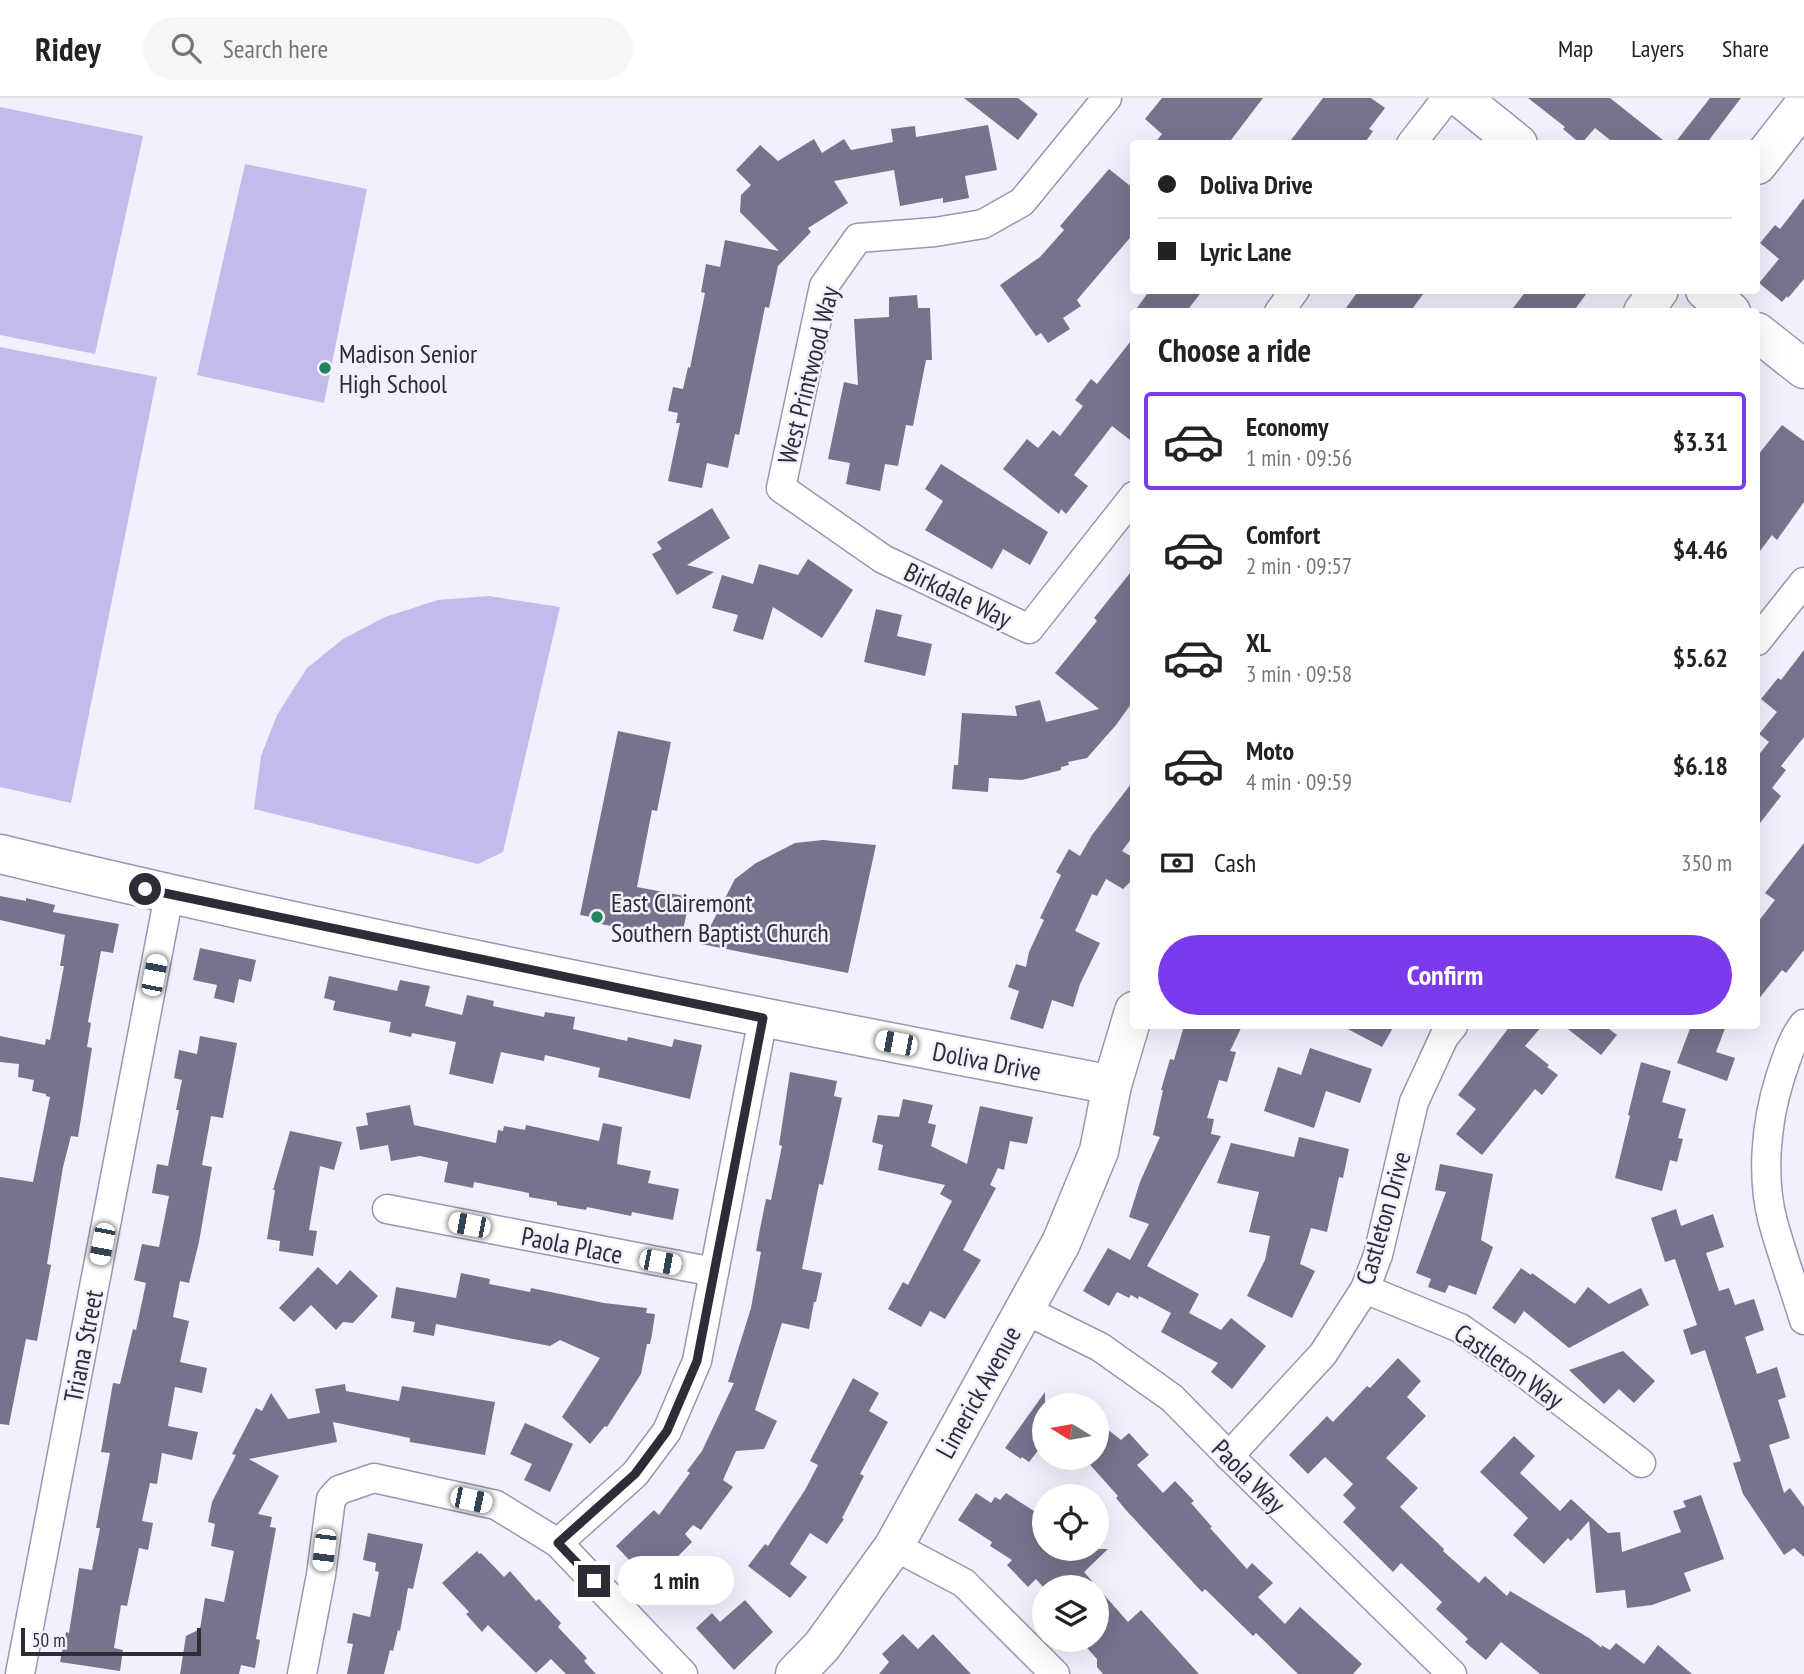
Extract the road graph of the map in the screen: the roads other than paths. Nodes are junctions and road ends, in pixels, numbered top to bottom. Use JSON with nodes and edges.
{"nodes":[{"id":1,"x":1107,"y":98,"type":"edge"},
{"id":2,"x":1447,"y":98,"type":"edge"},
{"id":3,"x":1461,"y":98,"type":"edge"},
{"id":4,"x":1804,"y":105,"type":"edge"},
{"id":5,"x":1414,"y":140,"type":"edge"},
{"id":6,"x":1513,"y":140,"type":"edge"},
{"id":7,"x":1760,"y":161,"type":"edge"},
{"id":8,"x":1293,"y":294,"type":"edge"},
{"id":9,"x":1657,"y":294,"type":"edge"},
{"id":10,"x":1710,"y":294,"type":"edge"},
{"id":11,"x":1282,"y":308,"type":"edge"},
{"id":12,"x":1646,"y":308,"type":"edge"},
{"id":13,"x":1726,"y":308,"type":"edge"},
{"id":14,"x":1760,"y":334,"type":"edge"},
{"id":15,"x":1804,"y":369,"type":"edge"},
{"id":16,"x":781,"y":488,"type":"joint"},
{"id":17,"x":1130,"y":501,"type":"edge"},
{"id":18,"x":1804,"y":582,"type":"edge"},
{"id":19,"x":1760,"y":637,"type":"edge"},
{"id":20,"x":0,"y":854,"type":"edge"},
{"id":21,"x":169,"y":895,"type":"junction"},
{"id":22,"x":763,"y":1018,"type":"junction"},
{"id":23,"x":1130,"y":1024,"type":"edge"},
{"id":24,"x":1804,"y":1024,"type":"edge"},
{"id":25,"x":1451,"y":1029,"type":"edge"},
{"id":26,"x":1112,"y":1085,"type":"junction"},
{"id":27,"x":387,"y":1209,"type":"dead end"},
{"id":28,"x":714,"y":1272,"type":"junction"},
{"id":29,"x":1365,"y":1289,"type":"junction"},
{"id":30,"x":1023,"y":1309,"type":"junction"},
{"id":31,"x":1804,"y":1320,"type":"edge"},
{"id":32,"x":1229,"y":1456,"type":"junction"},
{"id":33,"x":1641,"y":1463,"type":"dead end"},
{"id":34,"x":558,"y":1543,"type":"junction"},
{"id":35,"x":894,"y":1546,"type":"junction"},
{"id":36,"x":20,"y":1674,"type":"edge"},
{"id":37,"x":302,"y":1674,"type":"edge"},
{"id":38,"x":683,"y":1674,"type":"edge"},
{"id":39,"x":795,"y":1674,"type":"edge"},
{"id":40,"x":1055,"y":1674,"type":"edge"},
{"id":41,"x":1452,"y":1674,"type":"edge"}],
"edges":[{"from":1,"to":16,"type":"street","name":"West Printwood Way"},
{"from":2,"to":5,"type":"street"},
{"from":3,"to":6,"type":"street"},
{"from":4,"to":7,"type":"street"},
{"from":8,"to":11,"type":"street"},
{"from":9,"to":12,"type":"street"},
{"from":10,"to":13,"type":"street"},
{"from":14,"to":15,"type":"street"},
{"from":16,"to":17,"type":"street","name":"Birkdale Way"},
{"from":18,"to":19,"type":"street"},
{"from":20,"to":21,"type":"street","name":"Doliva Drive"},
{"from":21,"to":22,"type":"street","name":"Doliva Drive"},
{"from":21,"to":36,"type":"street","name":"Triana Street"},
{"from":22,"to":26,"type":"street","name":"Doliva Drive"},
{"from":22,"to":28,"type":"street"},
{"from":23,"to":26,"type":"street","name":"Limerick Avenue"},
{"from":24,"to":31,"type":"street"},
{"from":25,"to":29,"type":"street","name":"Castleton Drive"},
{"from":26,"to":30,"type":"street","name":"Limerick Avenue"},
{"from":27,"to":28,"type":"street","name":"Paola Place"},
{"from":28,"to":34,"type":"street"},
{"from":29,"to":32,"type":"street","name":"Castleton Drive"},
{"from":29,"to":33,"type":"street","name":"Castleton Way"},
{"from":30,"to":32,"type":"street","name":"Paola Way"},
{"from":30,"to":35,"type":"street","name":"Limerick Avenue"},
{"from":32,"to":41,"type":"street","name":"Paola Way"},
{"from":34,"to":37,"type":"street"},
{"from":34,"to":38,"type":"street"},
{"from":35,"to":39,"type":"street","name":"Limerick Avenue"},
{"from":35,"to":40,"type":"street"}]}
